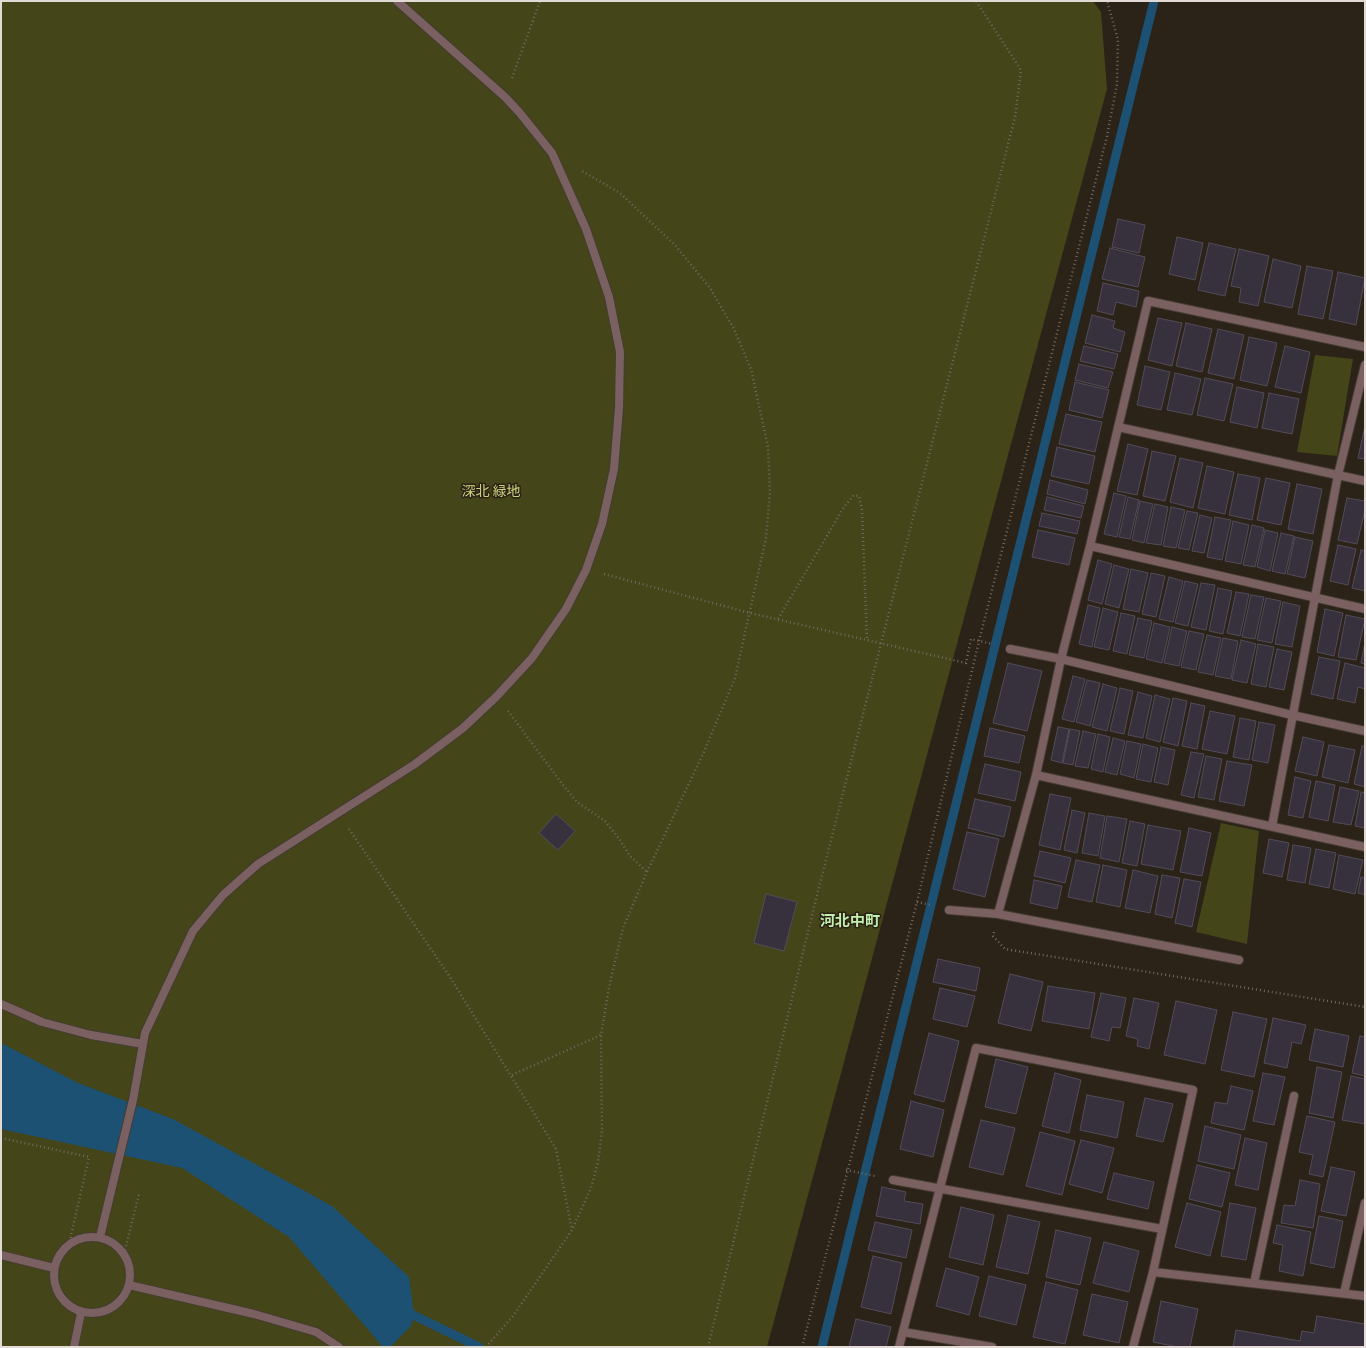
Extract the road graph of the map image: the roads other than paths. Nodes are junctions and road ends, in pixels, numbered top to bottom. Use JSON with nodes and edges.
{"nodes":[{"id":1,"x":397,"y":1,"type":"edge"},
{"id":2,"x":1365,"y":347,"type":"edge"},
{"id":3,"x":1365,"y":365,"type":"edge"},
{"id":4,"x":1118,"y":427,"type":"junction"},
{"id":5,"x":1338,"y":475,"type":"junction"},
{"id":6,"x":1365,"y":481,"type":"edge"},
{"id":7,"x":1090,"y":546,"type":"junction"},
{"id":8,"x":1314,"y":597,"type":"junction"},
{"id":9,"x":1365,"y":608,"type":"edge"},
{"id":10,"x":1010,"y":648,"type":"dead end"},
{"id":11,"x":1061,"y":659,"type":"junction"},
{"id":12,"x":1292,"y":715,"type":"junction"},
{"id":13,"x":1365,"y":731,"type":"edge"},
{"id":14,"x":1036,"y":775,"type":"junction"},
{"id":15,"x":1272,"y":826,"type":"junction"},
{"id":16,"x":1365,"y":847,"type":"edge"},
{"id":17,"x":949,"y":910,"type":"dead end"},
{"id":18,"x":998,"y":914,"type":"junction"},
{"id":19,"x":1239,"y":960,"type":"dead end"},
{"id":20,"x":1,"y":1004,"type":"edge"},
{"id":21,"x":143,"y":1044,"type":"junction"},
{"id":22,"x":1294,"y":1096,"type":"dead end"},
{"id":23,"x":893,"y":1180,"type":"dead end"},
{"id":24,"x":940,"y":1189,"type":"junction"},
{"id":25,"x":1365,"y":1203,"type":"edge"},
{"id":26,"x":1162,"y":1229,"type":"junction"},
{"id":27,"x":100,"y":1237,"type":"junction"},
{"id":28,"x":1,"y":1255,"type":"edge"},
{"id":29,"x":54,"y":1268,"type":"junction"},
{"id":30,"x":1153,"y":1272,"type":"junction"},
{"id":31,"x":1254,"y":1283,"type":"junction"},
{"id":32,"x":129,"y":1285,"type":"junction"},
{"id":33,"x":1344,"y":1293,"type":"junction"},
{"id":34,"x":1365,"y":1296,"type":"edge"},
{"id":35,"x":81,"y":1313,"type":"junction"},
{"id":36,"x":903,"y":1332,"type":"junction"},
{"id":37,"x":74,"y":1347,"type":"edge"},
{"id":38,"x":339,"y":1347,"type":"edge"},
{"id":39,"x":899,"y":1347,"type":"edge"},
{"id":40,"x":992,"y":1347,"type":"edge"},
{"id":41,"x":1133,"y":1347,"type":"edge"}],
"edges":[{"from":1,"to":21,"type":"street"},
{"from":2,"to":4,"type":"street"},
{"from":3,"to":5,"type":"street"},
{"from":4,"to":5,"type":"street"},
{"from":4,"to":7,"type":"street"},
{"from":5,"to":6,"type":"street"},
{"from":5,"to":8,"type":"street"},
{"from":7,"to":8,"type":"street"},
{"from":7,"to":11,"type":"street"},
{"from":8,"to":9,"type":"street"},
{"from":8,"to":12,"type":"street"},
{"from":10,"to":11,"type":"street"},
{"from":11,"to":12,"type":"street"},
{"from":11,"to":14,"type":"street"},
{"from":12,"to":13,"type":"street"},
{"from":12,"to":15,"type":"street"},
{"from":14,"to":15,"type":"street"},
{"from":14,"to":18,"type":"street"},
{"from":15,"to":16,"type":"street"},
{"from":17,"to":18,"type":"street"},
{"from":18,"to":19,"type":"street"},
{"from":20,"to":21,"type":"street"},
{"from":21,"to":27,"type":"street"},
{"from":22,"to":31,"type":"street"},
{"from":23,"to":24,"type":"street"},
{"from":24,"to":26,"type":"street"},
{"from":24,"to":26,"type":"street"},
{"from":24,"to":36,"type":"street"},
{"from":25,"to":33,"type":"street"},
{"from":26,"to":30,"type":"street"},
{"from":27,"to":29,"type":"street"},
{"from":27,"to":32,"type":"street"},
{"from":28,"to":29,"type":"street"},
{"from":29,"to":35,"type":"street"},
{"from":30,"to":31,"type":"street"},
{"from":30,"to":41,"type":"street"},
{"from":31,"to":33,"type":"street"},
{"from":32,"to":35,"type":"street"},
{"from":32,"to":38,"type":"street"},
{"from":33,"to":34,"type":"street"},
{"from":35,"to":37,"type":"street"},
{"from":36,"to":39,"type":"street"},
{"from":36,"to":40,"type":"street"}]}
